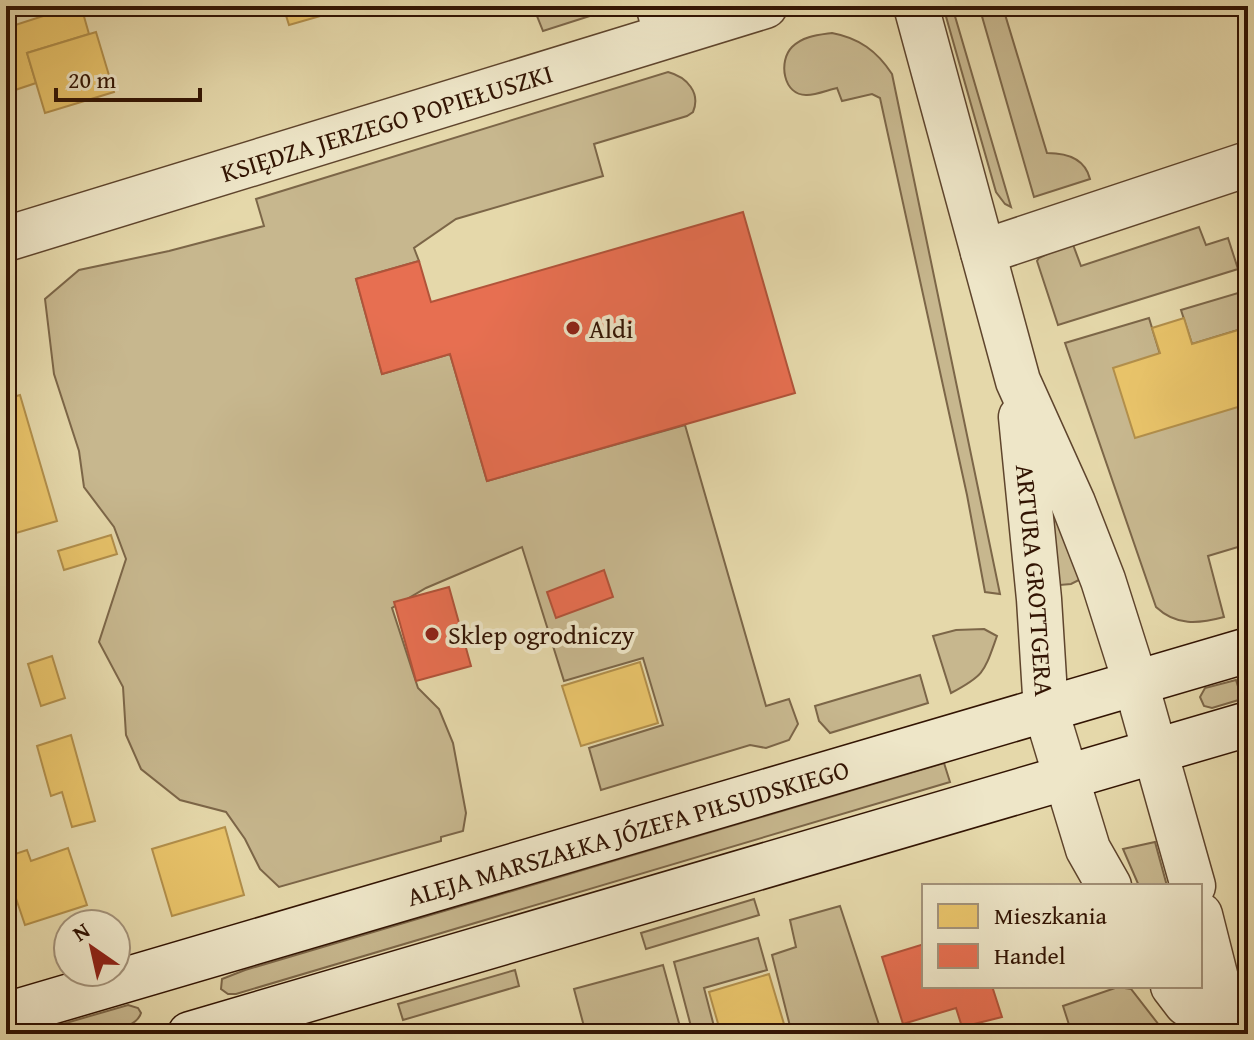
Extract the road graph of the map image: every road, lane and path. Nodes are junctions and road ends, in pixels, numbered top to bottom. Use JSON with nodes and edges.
{"nodes":[{"id":1,"x":916,"y":6,"type":"edge"},
{"id":2,"x":755,"y":7,"type":"edge"},
{"id":3,"x":654,"y":22,"type":"edge"},
{"id":4,"x":1248,"y":164,"type":"edge"},
{"id":5,"x":6,"y":239,"type":"edge"},
{"id":6,"x":983,"y":252,"type":"junction"},
{"id":7,"x":1018,"y":381,"type":"junction"},
{"id":8,"x":1248,"y":650,"type":"edge"},
{"id":9,"x":1136,"y":684,"type":"junction"},
{"id":10,"x":1046,"y":711,"type":"junction"},
{"id":11,"x":1248,"y":724,"type":"edge"},
{"id":12,"x":1154,"y":752,"type":"junction"},
{"id":13,"x":1065,"y":778,"type":"junction"},
{"id":14,"x":1108,"y":884,"type":"edge"},
{"id":15,"x":1192,"y":884,"type":"edge"},
{"id":16,"x":1202,"y":923,"type":"edge"},
{"id":17,"x":1175,"y":988,"type":"edge"},
{"id":18,"x":6,"y":1015,"type":"edge"},
{"id":19,"x":190,"y":1034,"type":"edge"},
{"id":20,"x":1229,"y":1034,"type":"edge"}],
"edges":[{"from":1,"to":6,"type":"street","name":"ARTURA GROTTGERA"},
{"from":2,"to":3,"type":"street","name":"KSIĘDZA JERZEGO POPIEŁUSZKI"},
{"from":3,"to":5,"type":"street","name":"KSIĘDZA JERZEGO POPIEŁUSZKI"},
{"from":4,"to":6,"type":"street"},
{"from":6,"to":7,"type":"street","name":"ARTURA GROTTGERA"},
{"from":7,"to":9,"type":"street","name":"ARTURA GROTTGERA"},
{"from":7,"to":10,"type":"street","name":"ARTURA GROTTGERA"},
{"from":8,"to":9,"type":"street","name":"ALEJA MARSZAŁKA JÓZEFA PIŁSUDSKIEGO"},
{"from":9,"to":10,"type":"street","name":"ALEJA MARSZAŁKA JÓZEFA PIŁSUDSKIEGO"},
{"from":9,"to":12,"type":"street","name":"ARTURA GROTTGERA"},
{"from":10,"to":13,"type":"street","name":"ARTURA GROTTGERA"},
{"from":10,"to":18,"type":"street","name":"ALEJA MARSZAŁKA JÓZEFA PIŁSUDSKIEGO"},
{"from":11,"to":12,"type":"street"},
{"from":12,"to":13,"type":"street"},
{"from":12,"to":15,"type":"street","name":"ARTURA GROTTGERA"},
{"from":13,"to":14,"type":"street","name":"ARTURA GROTTGERA"},
{"from":13,"to":19,"type":"street"},
{"from":16,"to":20,"type":"street"},
{"from":17,"to":20,"type":"street"}]}
